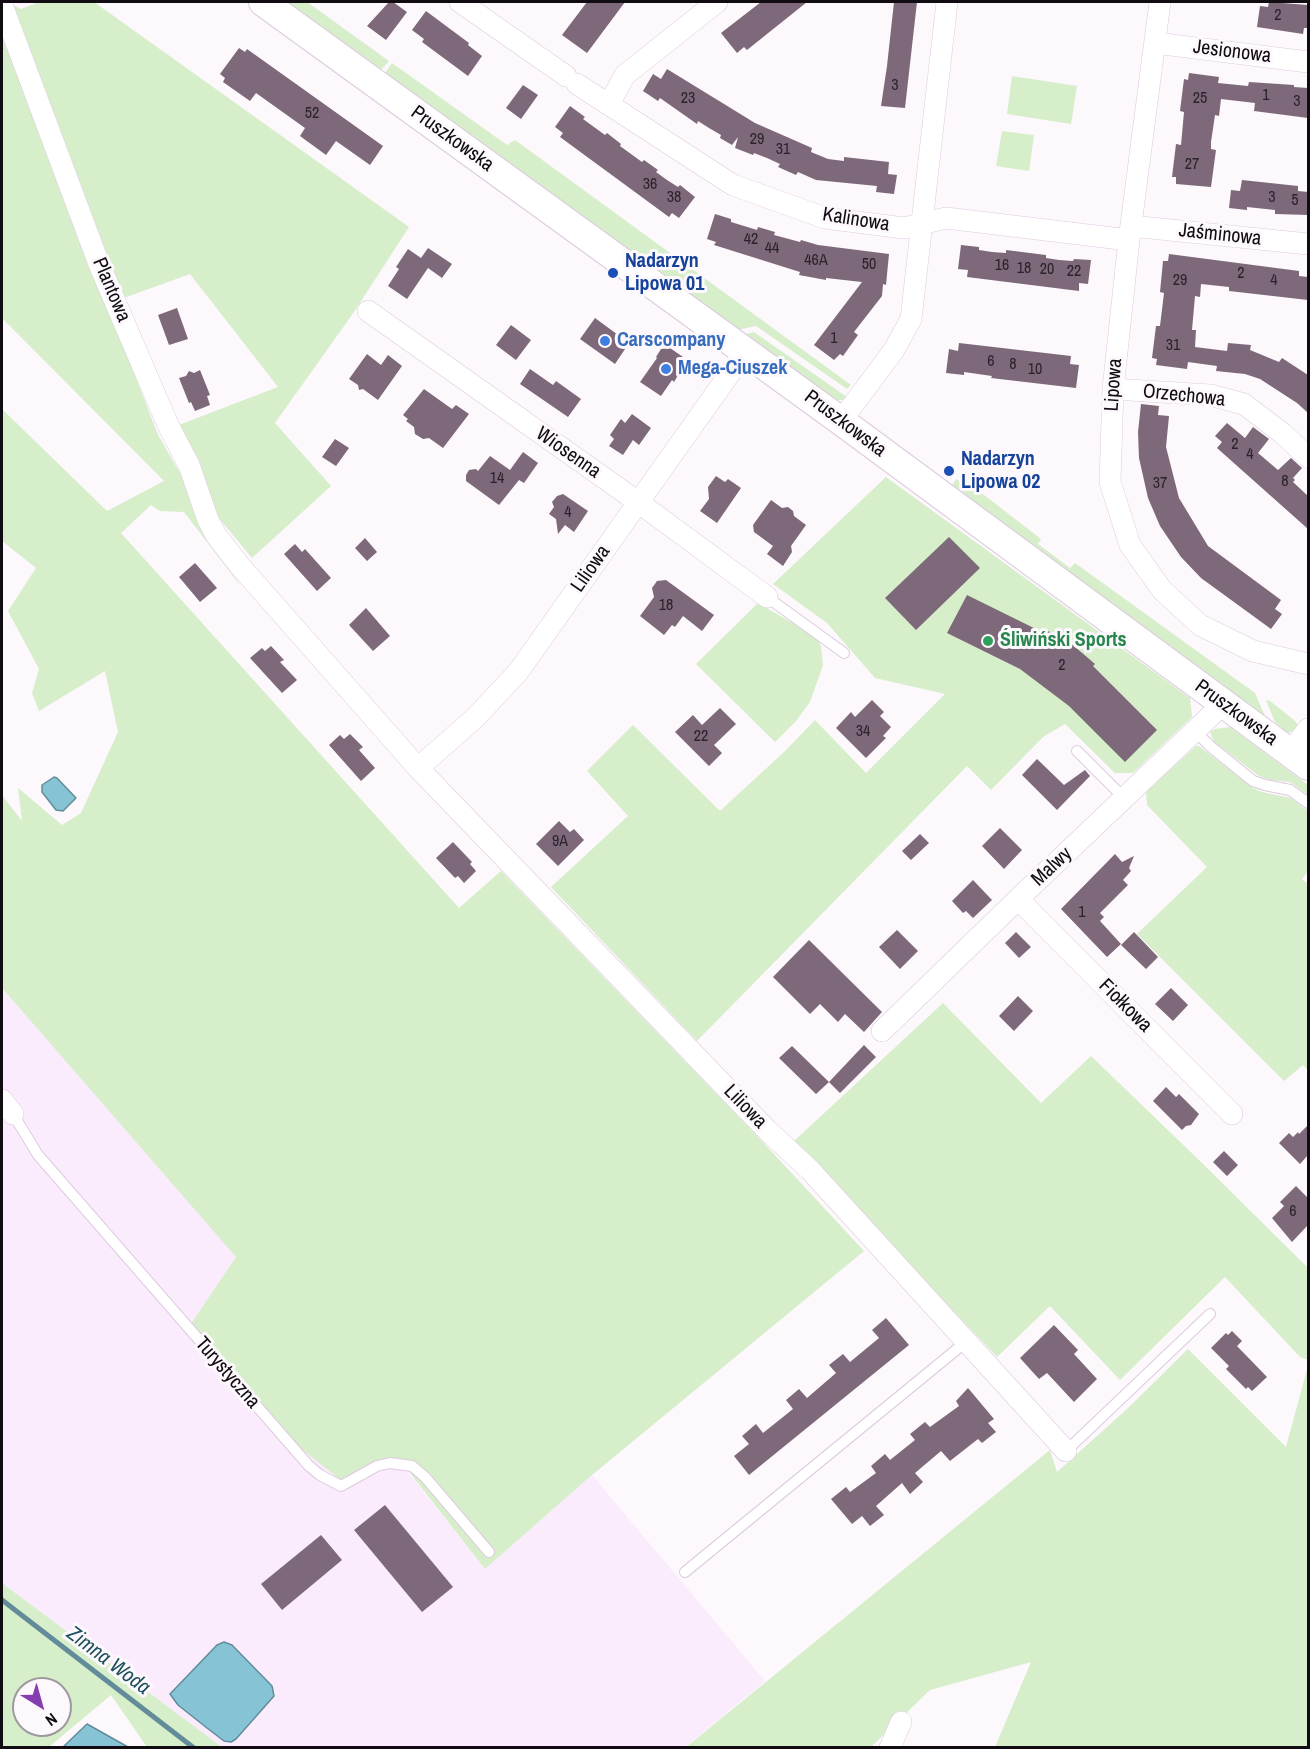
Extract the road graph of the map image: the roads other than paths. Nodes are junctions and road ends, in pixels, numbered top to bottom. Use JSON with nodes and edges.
{"nodes":[{"id":1,"x":263,"y":2,"type":"edge"},
{"id":2,"x":460,"y":2,"type":"edge"},
{"id":3,"x":717,"y":2,"type":"edge"},
{"id":4,"x":947,"y":2,"type":"edge"},
{"id":5,"x":1160,"y":2,"type":"edge"},
{"id":6,"x":2,"y":5,"type":"edge"},
{"id":7,"x":1155,"y":43,"type":"junction"},
{"id":8,"x":1308,"y":62,"type":"edge"},
{"id":9,"x":609,"y":104,"type":"junction"},
{"id":10,"x":923,"y":224,"type":"junction"},
{"id":11,"x":1130,"y":233,"type":"junction"},
{"id":12,"x":1308,"y":244,"type":"edge"},
{"id":13,"x":368,"y":311,"type":"dead end"},
{"id":14,"x":745,"y":352,"type":"junction"},
{"id":15,"x":1113,"y":389,"type":"junction"},
{"id":16,"x":841,"y":421,"type":"junction"},
{"id":17,"x":1308,"y":457,"type":"edge"},
{"id":18,"x":638,"y":502,"type":"junction"},
{"id":19,"x":240,"y":566,"type":"joint"},
{"id":20,"x":767,"y":597,"type":"joint"},
{"id":21,"x":844,"y":653,"type":"dead end"},
{"id":22,"x":1308,"y":664,"type":"edge"},
{"id":23,"x":1224,"y":703,"type":"junction"},
{"id":24,"x":1308,"y":729,"type":"edge"},
{"id":25,"x":1195,"y":731,"type":"junction"},
{"id":26,"x":1077,"y":751,"type":"dead end"},
{"id":27,"x":1299,"y":759,"type":"edge"},
{"id":28,"x":418,"y":768,"type":"junction"},
{"id":29,"x":1125,"y":799,"type":"junction"},
{"id":30,"x":1308,"y":803,"type":"edge"},
{"id":31,"x":1018,"y":898,"type":"junction"},
{"id":32,"x":882,"y":1031,"type":"dead end"},
{"id":33,"x":7,"y":1107,"type":"edge"},
{"id":34,"x":1232,"y":1114,"type":"dead end"},
{"id":35,"x":1210,"y":1314,"type":"dead end"},
{"id":36,"x":967,"y":1341,"type":"junction"},
{"id":37,"x":1066,"y":1452,"type":"joint"},
{"id":38,"x":489,"y":1552,"type":"dead end"},
{"id":39,"x":685,"y":1572,"type":"dead end"},
{"id":40,"x":901,"y":1722,"type":"dead end"},
{"id":41,"x":890,"y":1748,"type":"edge"}],
"edges":[{"from":1,"to":14,"type":"street","name":"Pruszkowska"},
{"from":2,"to":9,"type":"street","name":"Kalinowa"},
{"from":3,"to":9,"type":"street"},
{"from":4,"to":10,"type":"street"},
{"from":5,"to":7,"type":"street","name":"Lipowa"},
{"from":6,"to":19,"type":"street","name":"Plantowa"},
{"from":7,"to":8,"type":"street","name":"Jesionowa"},
{"from":7,"to":11,"type":"street","name":"Lipowa"},
{"from":9,"to":10,"type":"street","name":"Kalinowa"},
{"from":10,"to":11,"type":"street","name":"Kalinowa"},
{"from":10,"to":16,"type":"street"},
{"from":11,"to":12,"type":"street","name":"Jaśminowa"},
{"from":11,"to":15,"type":"street","name":"Lipowa"},
{"from":13,"to":18,"type":"street","name":"Wiosenna"},
{"from":14,"to":16,"type":"street","name":"Pruszkowska"},
{"from":14,"to":18,"type":"street","name":"Liliowa"},
{"from":15,"to":17,"type":"street","name":"Orzechowa"},
{"from":15,"to":22,"type":"street","name":"Lipowa"},
{"from":16,"to":23,"type":"street","name":"Pruszkowska"},
{"from":18,"to":20,"type":"street","name":"Wiosenna"},
{"from":18,"to":28,"type":"street","name":"Liliowa"},
{"from":19,"to":28,"type":"street","name":"Liliowa"},
{"from":20,"to":21,"type":"lane"},
{"from":23,"to":25,"type":"street","name":"Malwy"},
{"from":23,"to":27,"type":"street","name":"Pruszkowska"},
{"from":24,"to":27,"type":"street"},
{"from":25,"to":29,"type":"street","name":"Malwy"},
{"from":25,"to":30,"type":"lane"},
{"from":26,"to":29,"type":"lane"},
{"from":28,"to":36,"type":"street","name":"Liliowa"},
{"from":29,"to":31,"type":"street","name":"Malwy"},
{"from":31,"to":32,"type":"street","name":"Malwy"},
{"from":31,"to":34,"type":"street","name":"Fiołkowa"},
{"from":33,"to":38,"type":"lane","name":"Turystyczna"},
{"from":35,"to":37,"type":"lane"},
{"from":36,"to":37,"type":"street","name":"Liliowa"},
{"from":36,"to":39,"type":"lane"},
{"from":40,"to":41,"type":"street"}]}
